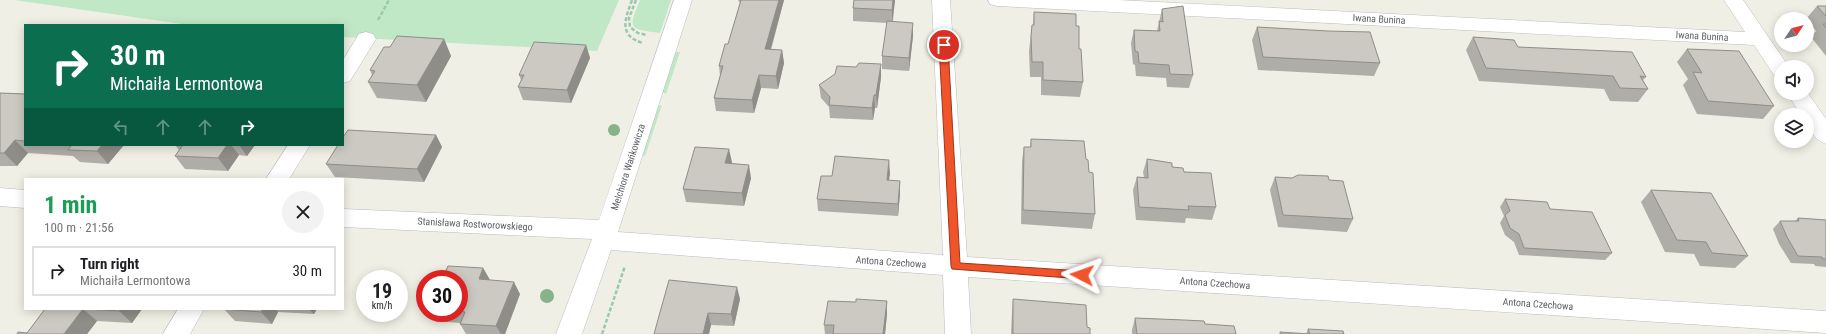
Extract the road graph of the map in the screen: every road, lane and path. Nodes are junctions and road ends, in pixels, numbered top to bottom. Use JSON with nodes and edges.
{"nodes":[{"id":1,"x":683,"y":0,"type":"edge"},
{"id":2,"x":942,"y":0,"type":"edge"},
{"id":3,"x":997,"y":0,"type":"edge"},
{"id":4,"x":1733,"y":0,"type":"edge"},
{"id":5,"x":366,"y":39,"type":"dead end"},
{"id":6,"x":1760,"y":39,"type":"junction"},
{"id":7,"x":1774,"y":60,"type":"edge"},
{"id":8,"x":344,"y":74,"type":"edge"},
{"id":9,"x":1802,"y":100,"type":"edge"},
{"id":10,"x":1826,"y":136,"type":"edge"},
{"id":11,"x":298,"y":146,"type":"edge"},
{"id":12,"x":278,"y":178,"type":"edge"},
{"id":13,"x":0,"y":197,"type":"edge"},
{"id":14,"x":24,"y":199,"type":"edge"},
{"id":15,"x":344,"y":218,"type":"edge"},
{"id":16,"x":605,"y":235,"type":"junction"},
{"id":17,"x":956,"y":266,"type":"junction"},
{"id":18,"x":191,"y":310,"type":"edge"},
{"id":19,"x":1826,"y":322,"type":"edge"},
{"id":20,"x":176,"y":334,"type":"edge"},
{"id":21,"x":569,"y":334,"type":"edge"},
{"id":22,"x":958,"y":334,"type":"edge"}],
"edges":[{"from":1,"to":16,"type":"street","name":"Melchiora Wańkowicza"},
{"from":2,"to":17,"type":"street"},
{"from":3,"to":6,"type":"street","name":"Iwana Bunina"},
{"from":4,"to":6,"type":"street"},
{"from":5,"to":8,"type":"street"},
{"from":6,"to":7,"type":"street"},
{"from":9,"to":10,"type":"street"},
{"from":11,"to":12,"type":"street"},
{"from":13,"to":14,"type":"street"},
{"from":15,"to":16,"type":"street","name":"Stanisława Rostworowskiego"},
{"from":16,"to":17,"type":"street","name":"Antona Czechowa"},
{"from":16,"to":21,"type":"street","name":"Melchiora Wańkowicza"},
{"from":17,"to":19,"type":"street","name":"Antona Czechowa"},
{"from":17,"to":22,"type":"street"},
{"from":18,"to":20,"type":"street"}]}
